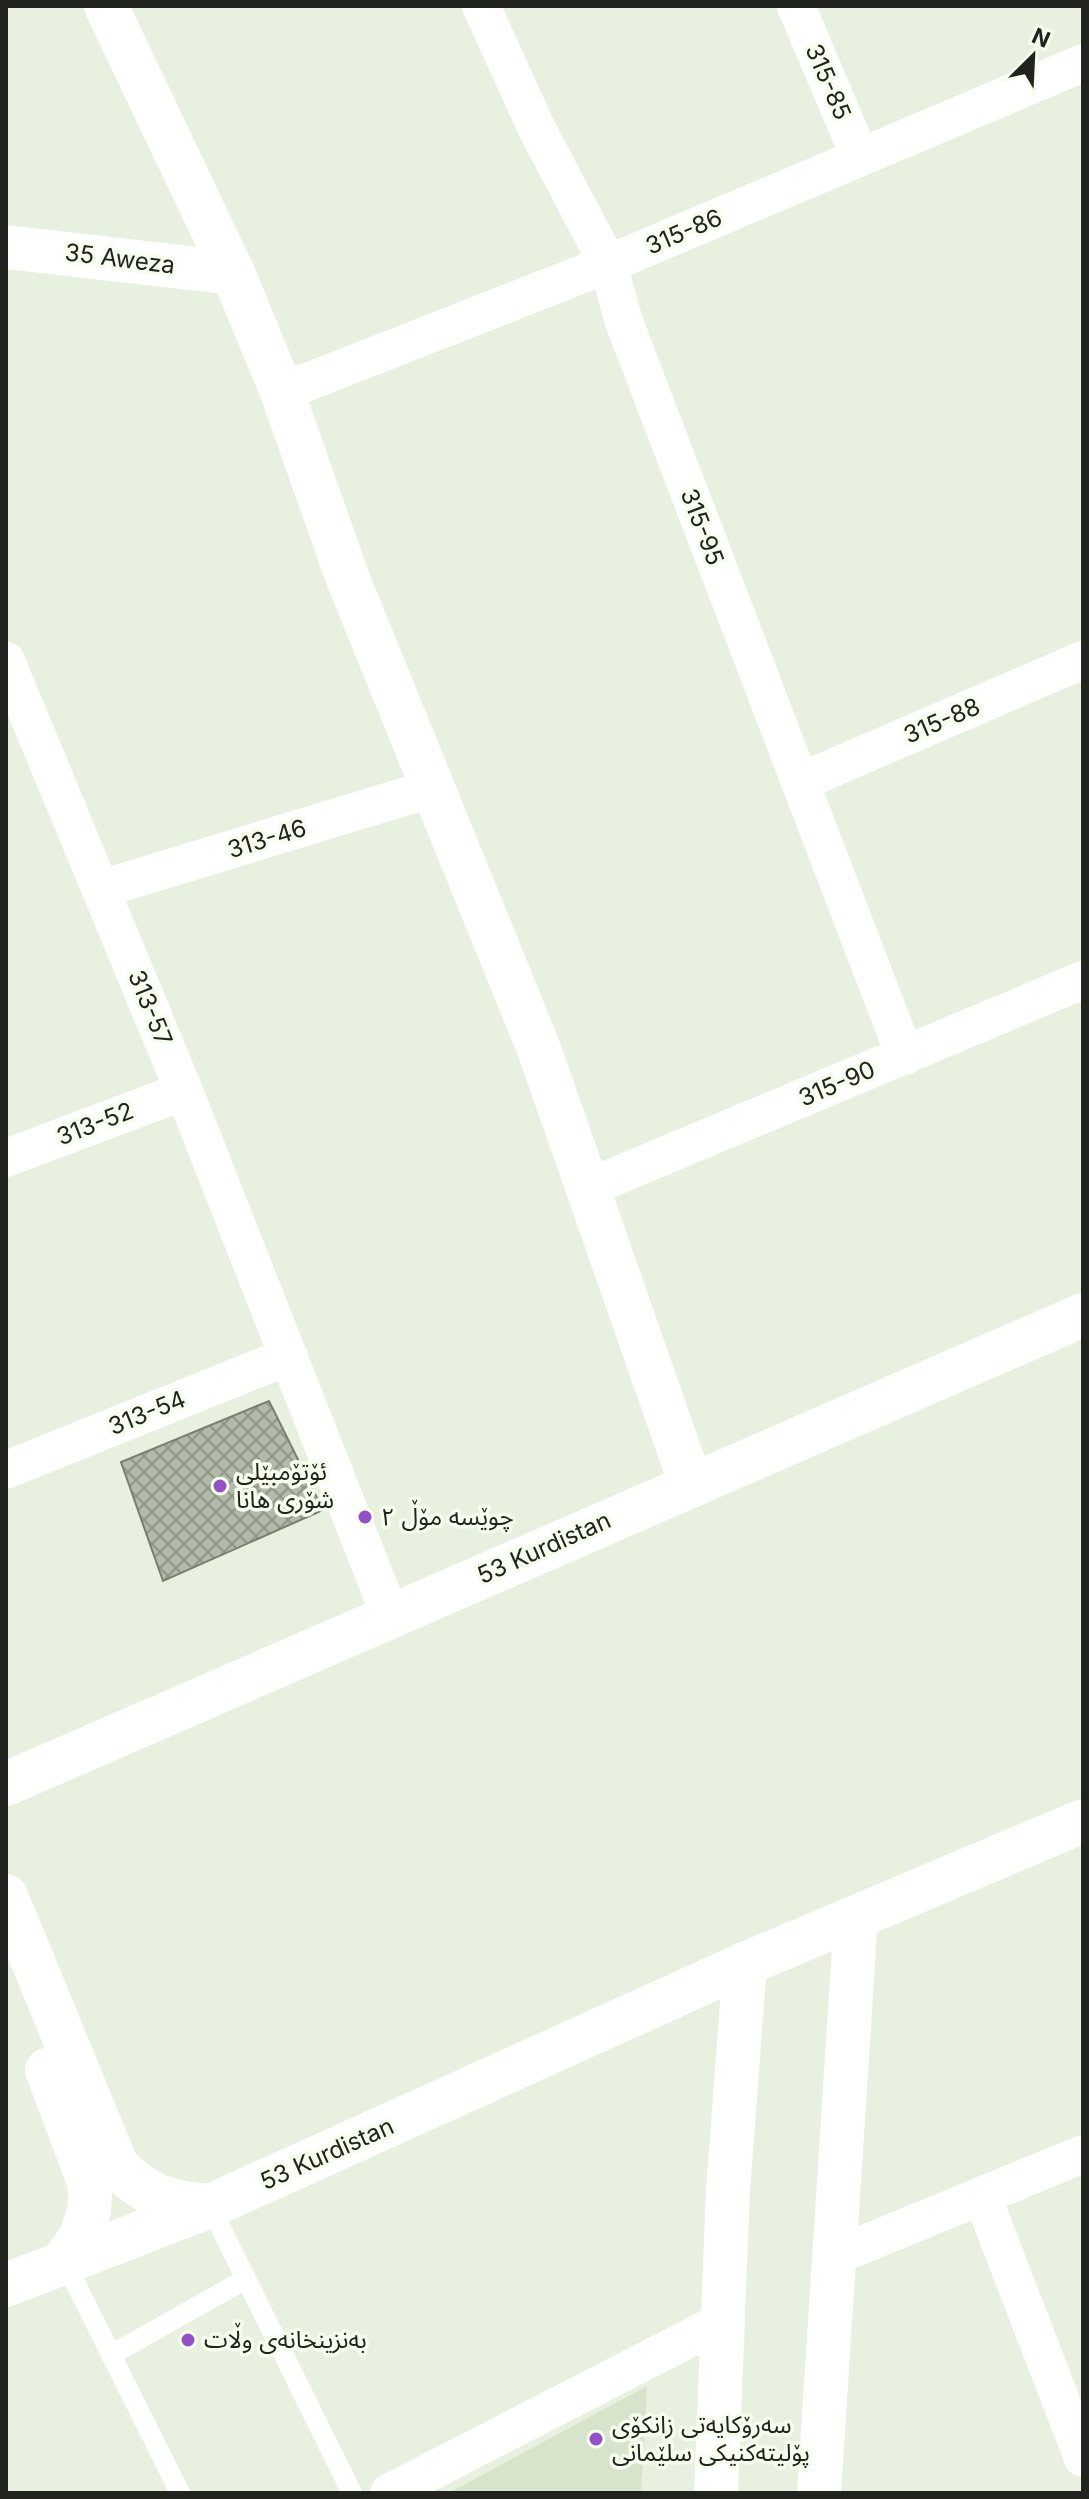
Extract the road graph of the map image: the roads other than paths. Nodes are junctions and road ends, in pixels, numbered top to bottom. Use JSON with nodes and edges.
{"nodes":[{"id":1,"x":106,"y":6,"type":"edge"},
{"id":2,"x":796,"y":6,"type":"edge"},
{"id":3,"x":486,"y":7,"type":"edge"},
{"id":4,"x":1083,"y":63,"type":"edge"},
{"id":5,"x":860,"y":157,"type":"junction"},
{"id":6,"x":6,"y":247,"type":"edge"},
{"id":7,"x":608,"y":264,"type":"junction"},
{"id":8,"x":233,"y":273,"type":"junction"},
{"id":9,"x":282,"y":392,"type":"junction"},
{"id":10,"x":1083,"y":660,"type":"edge"},
{"id":11,"x":6,"y":661,"type":"edge"},
{"id":12,"x":17,"y":722,"type":"edge"},
{"id":13,"x":800,"y":782,"type":"junction"},
{"id":14,"x":433,"y":788,"type":"junction"},
{"id":15,"x":101,"y":889,"type":"junction"},
{"id":16,"x":1083,"y":980,"type":"edge"},
{"id":17,"x":905,"y":1056,"type":"junction"},
{"id":18,"x":184,"y":1091,"type":"junction"},
{"id":19,"x":6,"y":1158,"type":"edge"},
{"id":20,"x":590,"y":1187,"type":"junction"},
{"id":21,"x":1083,"y":1315,"type":"edge"},
{"id":22,"x":289,"y":1356,"type":"junction"},
{"id":23,"x":6,"y":1470,"type":"edge"},
{"id":24,"x":691,"y":1484,"type":"junction"},
{"id":25,"x":390,"y":1615,"type":"junction"},
{"id":26,"x":6,"y":1784,"type":"edge"},
{"id":27,"x":1083,"y":1821,"type":"edge"},
{"id":28,"x":6,"y":1896,"type":"edge"},
{"id":29,"x":856,"y":1917,"type":"junction"},
{"id":30,"x":6,"y":1962,"type":"edge"},
{"id":31,"x":745,"y":1964,"type":"junction"},
{"id":32,"x":1083,"y":2154,"type":"edge"},
{"id":33,"x":982,"y":2196,"type":"junction"},
{"id":34,"x":210,"y":2206,"type":"junction"},
{"id":35,"x":833,"y":2257,"type":"junction"},
{"id":36,"x":64,"y":2260,"type":"junction"},
{"id":37,"x":246,"y":2279,"type":"junction"},
{"id":38,"x":6,"y":2285,"type":"edge"},
{"id":39,"x":723,"y":2321,"type":"junction"},
{"id":40,"x":111,"y":2355,"type":"junction"},
{"id":41,"x":1083,"y":2458,"type":"edge"},
{"id":42,"x":180,"y":2493,"type":"edge"},
{"id":43,"x":352,"y":2493,"type":"edge"},
{"id":44,"x":389,"y":2493,"type":"edge"},
{"id":45,"x":716,"y":2493,"type":"edge"},
{"id":46,"x":819,"y":2493,"type":"edge"}],
"edges":[{"from":1,"to":8,"type":"main road"},
{"from":2,"to":5,"type":"street","name":"315-85"},
{"from":3,"to":7,"type":"street","name":"315-95"},
{"from":4,"to":5,"type":"street","name":"315-86"},
{"from":5,"to":7,"type":"street","name":"315-86"},
{"from":6,"to":8,"type":"main road","name":"35 Aweza"},
{"from":7,"to":9,"type":"street","name":"315-86"},
{"from":7,"to":13,"type":"street","name":"315-95"},
{"from":8,"to":9,"type":"main road"},
{"from":9,"to":14,"type":"main road"},
{"from":10,"to":13,"type":"street","name":"315-88"},
{"from":11,"to":12,"type":"street","name":"313-57"},
{"from":12,"to":15,"type":"street","name":"313-57"},
{"from":13,"to":17,"type":"street","name":"315-95"},
{"from":14,"to":15,"type":"street","name":"313-46"},
{"from":14,"to":20,"type":"main road"},
{"from":15,"to":18,"type":"street","name":"313-57"},
{"from":16,"to":17,"type":"street","name":"315-90"},
{"from":17,"to":20,"type":"street","name":"315-90"},
{"from":18,"to":19,"type":"street","name":"313-52"},
{"from":18,"to":22,"type":"street","name":"313-57"},
{"from":20,"to":24,"type":"main road"},
{"from":21,"to":24,"type":"main road","name":"53 Kurdistan"},
{"from":22,"to":23,"type":"street","name":"313-54"},
{"from":22,"to":25,"type":"street","name":"313-57"},
{"from":24,"to":25,"type":"main road","name":"53 Kurdistan"},
{"from":25,"to":26,"type":"main road","name":"53 Kurdistan"},
{"from":27,"to":29,"type":"main road","name":"53 Kurdistan"},
{"from":28,"to":34,"type":"main road"},
{"from":29,"to":31,"type":"main road","name":"53 Kurdistan"},
{"from":29,"to":35,"type":"main road"},
{"from":30,"to":36,"type":"main road"},
{"from":31,"to":34,"type":"main road","name":"53 Kurdistan"},
{"from":31,"to":39,"type":"main road"},
{"from":32,"to":33,"type":"street"},
{"from":33,"to":35,"type":"street"},
{"from":33,"to":41,"type":"street"},
{"from":34,"to":36,"type":"main road","name":"53 Kurdistan"},
{"from":34,"to":37,"type":"lane"},
{"from":35,"to":46,"type":"main road"},
{"from":36,"to":38,"type":"main road","name":"53 Kurdistan"},
{"from":36,"to":40,"type":"lane"},
{"from":37,"to":40,"type":"lane"},
{"from":37,"to":43,"type":"lane"},
{"from":39,"to":44,"type":"street"},
{"from":39,"to":45,"type":"main road"},
{"from":40,"to":42,"type":"lane"}]}
